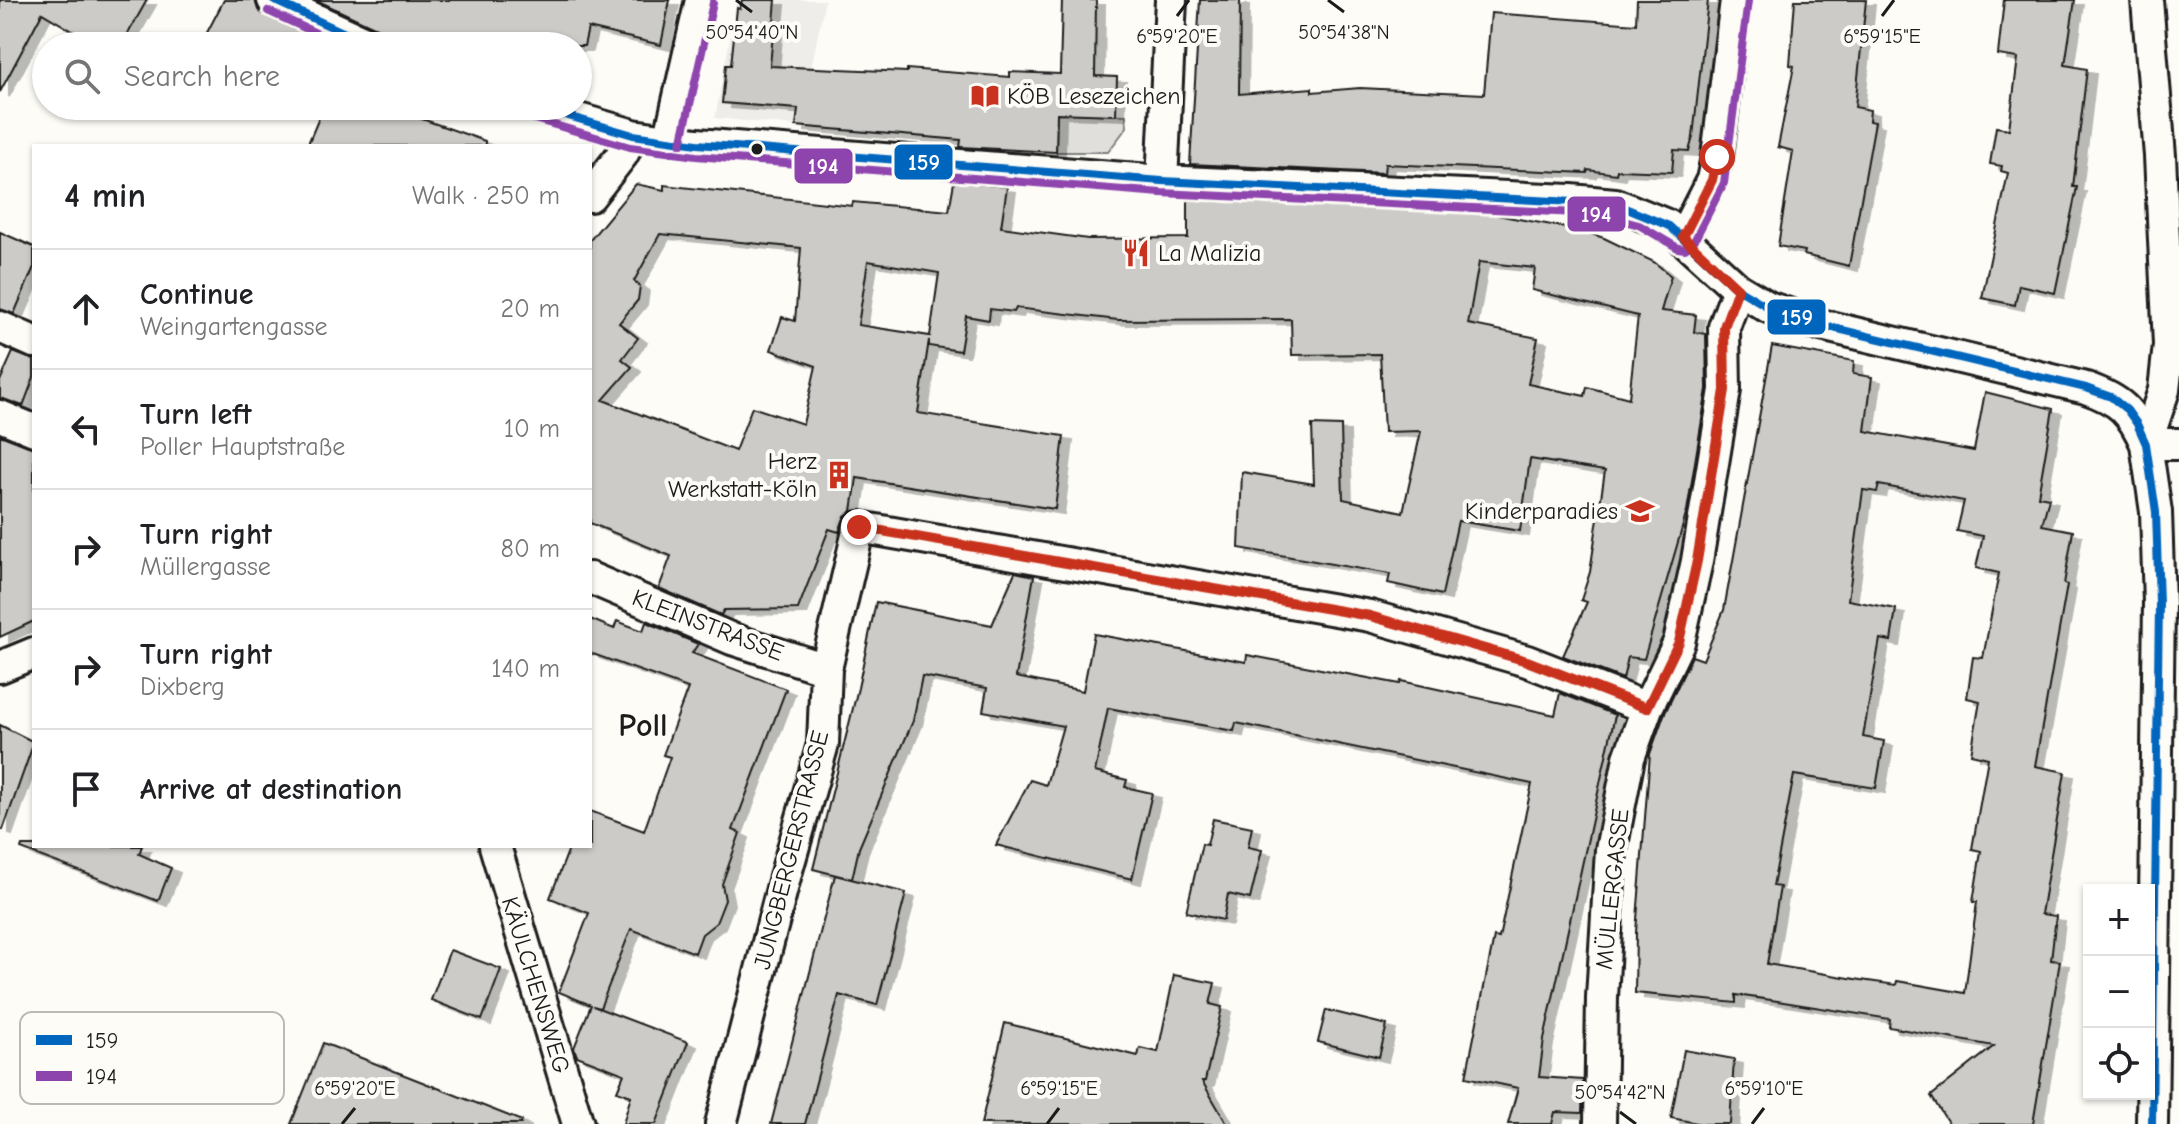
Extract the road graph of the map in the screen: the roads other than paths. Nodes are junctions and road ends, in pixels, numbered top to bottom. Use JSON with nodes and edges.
{"nodes":[{"id":1,"x":273,"y":0,"type":"edge"},
{"id":2,"x":701,"y":0,"type":"edge"},
{"id":3,"x":1171,"y":0,"type":"edge"},
{"id":4,"x":1736,"y":0,"type":"edge"},
{"id":5,"x":2147,"y":0,"type":"edge"},
{"id":6,"x":343,"y":32,"type":"edge"},
{"id":7,"x":582,"y":120,"type":"edge"},
{"id":8,"x":633,"y":135,"type":"junction"},
{"id":9,"x":669,"y":141,"type":"junction"},
{"id":10,"x":1162,"y":181,"type":"junction"},
{"id":11,"x":592,"y":193,"type":"edge"},
{"id":12,"x":1683,"y":237,"type":"junction"},
{"id":13,"x":1738,"y":289,"type":"junction"},
{"id":14,"x":0,"y":327,"type":"edge"},
{"id":15,"x":32,"y":341,"type":"edge"},
{"id":16,"x":0,"y":416,"type":"edge"},
{"id":17,"x":32,"y":429,"type":"edge"},
{"id":18,"x":2146,"y":444,"type":"junction"},
{"id":19,"x":2179,"y":444,"type":"edge"},
{"id":20,"x":592,"y":579,"type":"edge"},
{"id":21,"x":32,"y":654,"type":"edge"},
{"id":22,"x":0,"y":667,"type":"edge"},
{"id":23,"x":826,"y":669,"type":"junction"},
{"id":24,"x":1647,"y":708,"type":"junction"},
{"id":25,"x":496,"y":848,"type":"edge"},
{"id":26,"x":578,"y":1124,"type":"edge"},
{"id":27,"x":721,"y":1124,"type":"edge"},
{"id":28,"x":1600,"y":1124,"type":"edge"},
{"id":29,"x":2152,"y":1124,"type":"edge"}],
"edges":[{"from":1,"to":6,"type":"street"},
{"from":2,"to":9,"type":"street"},
{"from":3,"to":10,"type":"street"},
{"from":4,"to":12,"type":"street"},
{"from":5,"to":18,"type":"street"},
{"from":7,"to":8,"type":"street"},
{"from":8,"to":9,"type":"street"},
{"from":8,"to":11,"type":"street"},
{"from":9,"to":10,"type":"street"},
{"from":10,"to":12,"type":"street"},
{"from":12,"to":13,"type":"street"},
{"from":13,"to":18,"type":"street"},
{"from":13,"to":24,"type":"street","name":"MÜLLERGASSE"},
{"from":14,"to":15,"type":"street"},
{"from":16,"to":17,"type":"street"},
{"from":18,"to":19,"type":"street"},
{"from":18,"to":29,"type":"street"},
{"from":20,"to":23,"type":"street","name":"KLEINSTRASSE"},
{"from":21,"to":22,"type":"street"},
{"from":23,"to":24,"type":"street","name":"JUNGBERGERSTRASSE"},
{"from":23,"to":27,"type":"street","name":"JUNGBERGERSTRASSE"},
{"from":24,"to":28,"type":"street","name":"MÜLLERGASSE"},
{"from":25,"to":26,"type":"street","name":"KÄULCHENSWEG"}]}
